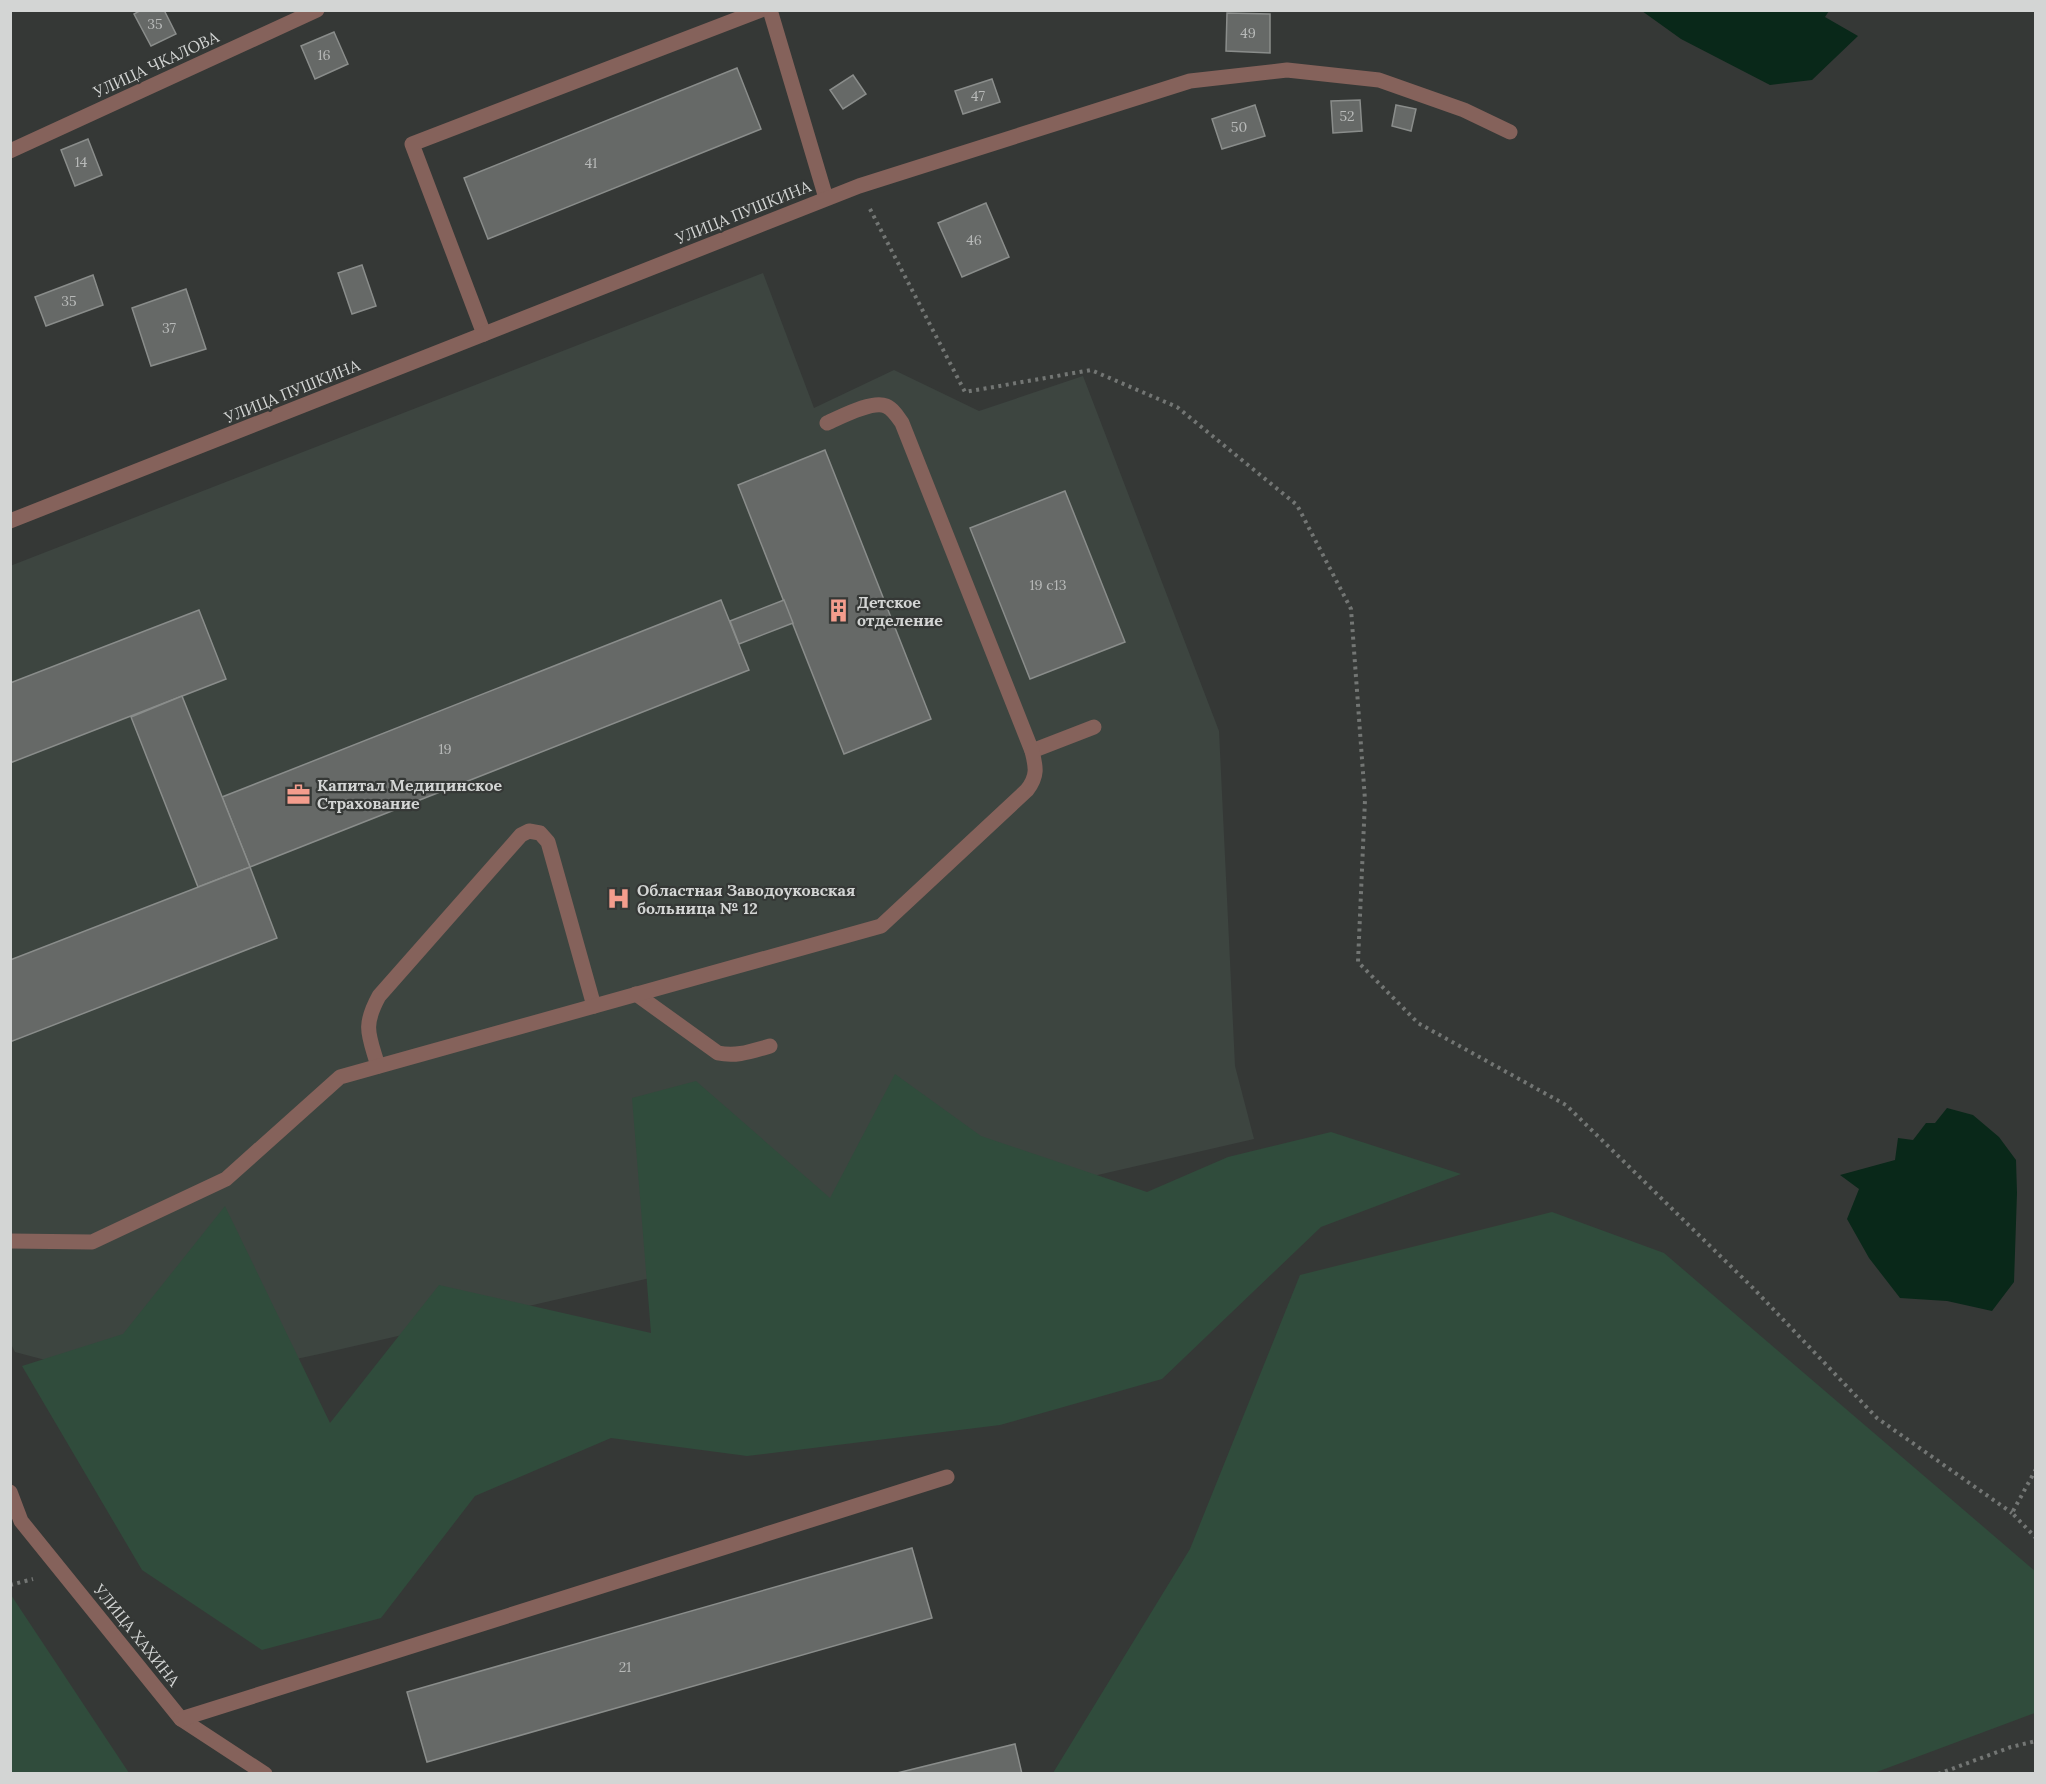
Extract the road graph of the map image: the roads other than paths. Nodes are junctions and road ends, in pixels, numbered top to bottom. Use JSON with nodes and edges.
{"nodes":[{"id":1,"x":317,"y":10,"type":"edge"},
{"id":2,"x":761,"y":10,"type":"edge"},
{"id":3,"x":770,"y":10,"type":"edge"},
{"id":4,"x":1510,"y":132,"type":"dead end"},
{"id":5,"x":10,"y":151,"type":"edge"},
{"id":6,"x":826,"y":198,"type":"junction"},
{"id":7,"x":484,"y":334,"type":"junction"},
{"id":8,"x":827,"y":423,"type":"dead end"},
{"id":9,"x":10,"y":521,"type":"edge"},
{"id":10,"x":1094,"y":727,"type":"dead end"},
{"id":11,"x":1032,"y":751,"type":"junction"},
{"id":12,"x":636,"y":994,"type":"junction"},
{"id":13,"x":594,"y":1006,"type":"junction"},
{"id":14,"x":770,"y":1046,"type":"dead end"},
{"id":15,"x":378,"y":1066,"type":"junction"},
{"id":16,"x":10,"y":1240,"type":"edge"},
{"id":17,"x":947,"y":1477,"type":"dead end"},
{"id":18,"x":10,"y":1492,"type":"edge"},
{"id":19,"x":181,"y":1719,"type":"junction"},
{"id":20,"x":235,"y":1754,"type":"junction"},
{"id":21,"x":248,"y":1773,"type":"edge"},
{"id":22,"x":265,"y":1773,"type":"edge"}],
"edges":[{"from":1,"to":5,"type":"street","name":"УЛИЦА ЧКАЛОВА"},
{"from":2,"to":7,"type":"street"},
{"from":3,"to":6,"type":"street"},
{"from":4,"to":6,"type":"street","name":"УЛИЦА ПУШКИНА"},
{"from":6,"to":7,"type":"street","name":"УЛИЦА ПУШКИНА"},
{"from":7,"to":9,"type":"street","name":"УЛИЦА ПУШКИНА"},
{"from":8,"to":11,"type":"street"},
{"from":10,"to":11,"type":"street"},
{"from":11,"to":12,"type":"street"},
{"from":12,"to":13,"type":"street"},
{"from":12,"to":14,"type":"street"},
{"from":13,"to":15,"type":"street"},
{"from":13,"to":15,"type":"street"},
{"from":15,"to":16,"type":"street"},
{"from":17,"to":19,"type":"street"},
{"from":18,"to":19,"type":"street","name":"УЛИЦА ХАХИНА"},
{"from":19,"to":20,"type":"street","name":"УЛИЦА ХАХИНА"},
{"from":20,"to":21,"type":"street"},
{"from":20,"to":22,"type":"street","name":"УЛИЦА ХАХИНА"}]}
